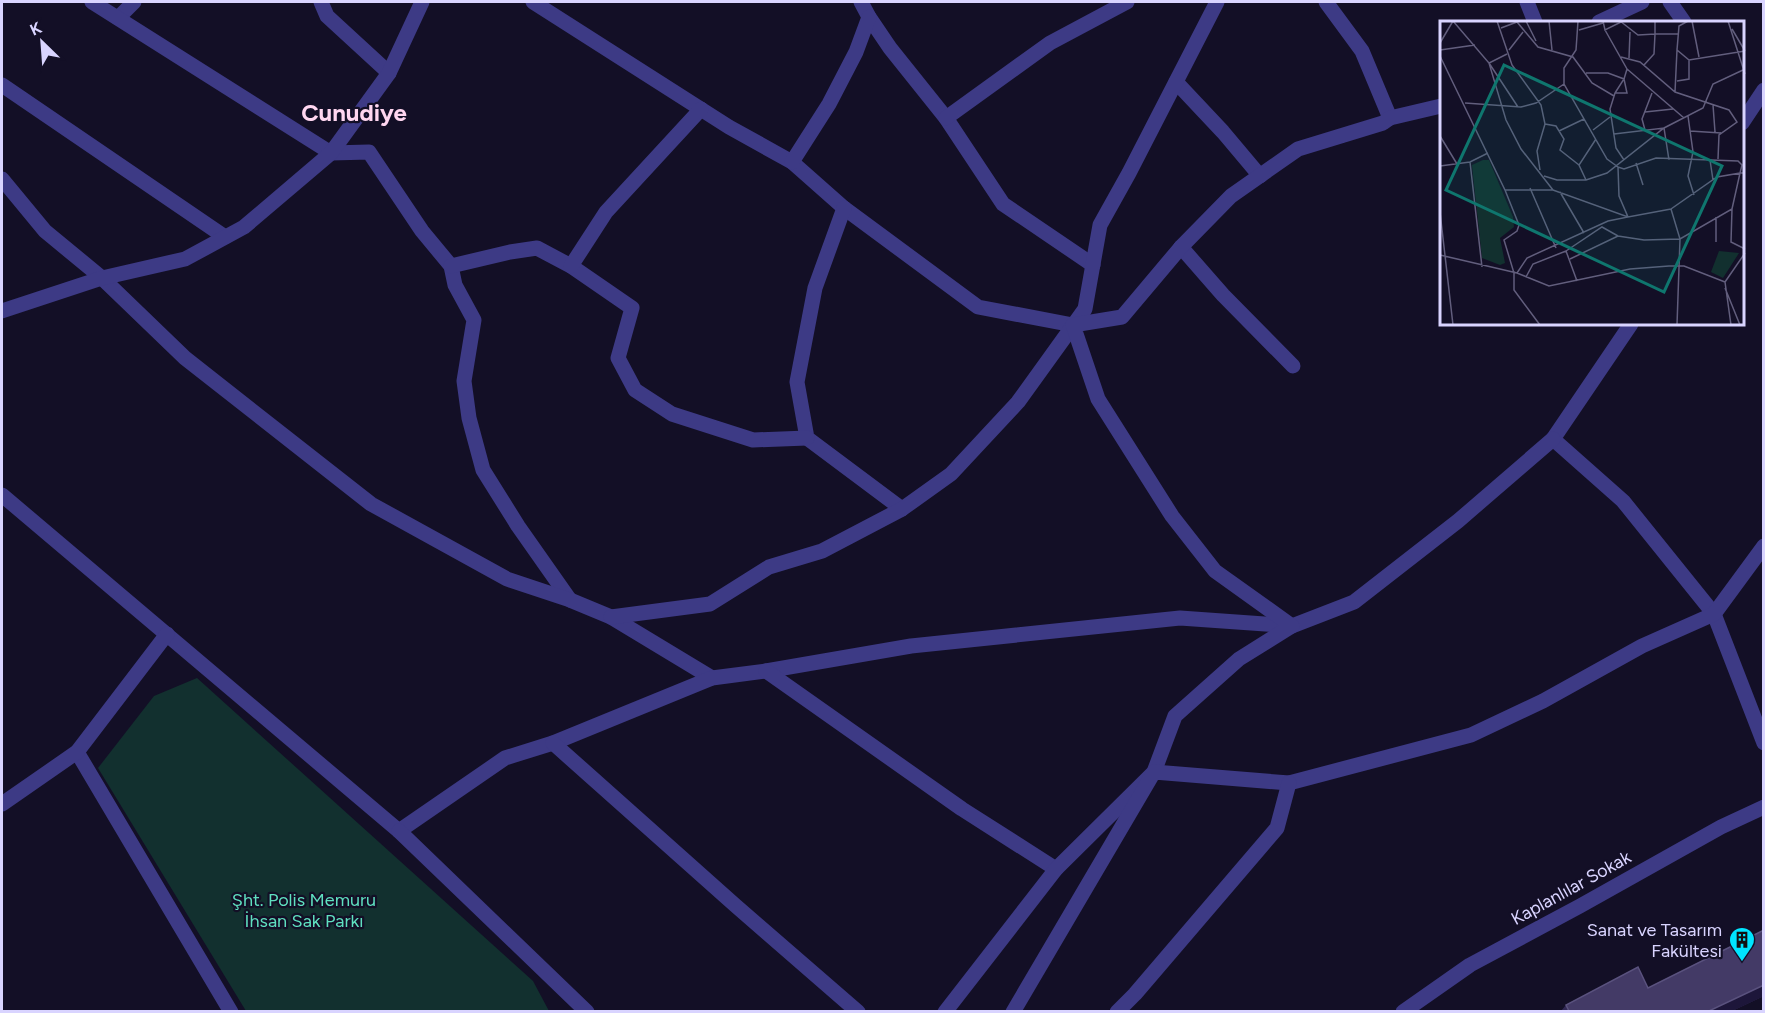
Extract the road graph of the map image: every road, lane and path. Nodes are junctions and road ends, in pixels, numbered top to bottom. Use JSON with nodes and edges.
{"nodes":[{"id":1,"x":92,"y":2,"type":"edge"},
{"id":2,"x":134,"y":2,"type":"edge"},
{"id":3,"x":321,"y":2,"type":"edge"},
{"id":4,"x":422,"y":2,"type":"edge"},
{"id":5,"x":533,"y":2,"type":"edge"},
{"id":6,"x":861,"y":2,"type":"edge"},
{"id":7,"x":1127,"y":2,"type":"edge"},
{"id":8,"x":1217,"y":2,"type":"edge"},
{"id":9,"x":1326,"y":2,"type":"edge"},
{"id":10,"x":1527,"y":2,"type":"edge"},
{"id":11,"x":1642,"y":2,"type":"edge"},
{"id":12,"x":1670,"y":2,"type":"edge"},
{"id":13,"x":869,"y":17,"type":"junction"},
{"id":14,"x":118,"y":18,"type":"junction"},
{"id":15,"x":1535,"y":21,"type":"edge"},
{"id":16,"x":1601,"y":21,"type":"edge"},
{"id":17,"x":1683,"y":21,"type":"edge"},
{"id":18,"x":390,"y":74,"type":"junction"},
{"id":19,"x":1176,"y":82,"type":"junction"},
{"id":20,"x":2,"y":85,"type":"edge"},
{"id":21,"x":1764,"y":90,"type":"edge"},
{"id":22,"x":1440,"y":106,"type":"edge"},
{"id":23,"x":701,"y":109,"type":"junction"},
{"id":24,"x":1744,"y":116,"type":"edge"},
{"id":25,"x":946,"y":118,"type":"junction"},
{"id":26,"x":1390,"y":118,"type":"junction"},
{"id":27,"x":331,"y":153,"type":"junction"},
{"id":28,"x":792,"y":162,"type":"junction"},
{"id":29,"x":1260,"y":176,"type":"junction"},
{"id":30,"x":2,"y":179,"type":"edge"},
{"id":31,"x":844,"y":208,"type":"junction"},
{"id":32,"x":225,"y":237,"type":"junction"},
{"id":33,"x":1181,"y":247,"type":"junction"},
{"id":34,"x":1093,"y":265,"type":"junction"},
{"id":35,"x":452,"y":266,"type":"junction"},
{"id":36,"x":571,"y":266,"type":"junction"},
{"id":37,"x":102,"y":279,"type":"junction"},
{"id":38,"x":2,"y":311,"type":"edge"},
{"id":39,"x":1073,"y":325,"type":"junction"},
{"id":40,"x":1630,"y":326,"type":"edge"},
{"id":41,"x":1293,"y":366,"type":"dead end"},
{"id":42,"x":807,"y":438,"type":"junction"},
{"id":43,"x":1553,"y":439,"type":"junction"},
{"id":44,"x":2,"y":495,"type":"edge"},
{"id":45,"x":902,"y":509,"type":"junction"},
{"id":46,"x":1764,"y":546,"type":"edge"},
{"id":47,"x":570,"y":600,"type":"junction"},
{"id":48,"x":1714,"y":614,"type":"junction"},
{"id":49,"x":610,"y":617,"type":"junction"},
{"id":50,"x":1292,"y":626,"type":"junction"},
{"id":51,"x":167,"y":634,"type":"junction"},
{"id":52,"x":766,"y":670,"type":"junction"},
{"id":53,"x":712,"y":678,"type":"junction"},
{"id":54,"x":553,"y":743,"type":"junction"},
{"id":55,"x":1764,"y":744,"type":"edge"},
{"id":56,"x":77,"y":752,"type":"junction"},
{"id":57,"x":1154,"y":772,"type":"junction"},
{"id":58,"x":1289,"y":783,"type":"junction"},
{"id":59,"x":2,"y":804,"type":"edge"},
{"id":60,"x":1764,"y":807,"type":"edge"},
{"id":61,"x":399,"y":831,"type":"junction"},
{"id":62,"x":1056,"y":869,"type":"junction"},
{"id":63,"x":231,"y":1011,"type":"edge"},
{"id":64,"x":587,"y":1011,"type":"edge"},
{"id":65,"x":858,"y":1011,"type":"edge"},
{"id":66,"x":945,"y":1011,"type":"edge"},
{"id":67,"x":1013,"y":1011,"type":"edge"},
{"id":68,"x":1117,"y":1011,"type":"edge"},
{"id":69,"x":1403,"y":1011,"type":"edge"}],
"edges":[{"from":1,"to":14,"type":"street"},
{"from":2,"to":14,"type":"street"},
{"from":3,"to":18,"type":"street"},
{"from":4,"to":18,"type":"street"},
{"from":5,"to":23,"type":"street"},
{"from":6,"to":13,"type":"street"},
{"from":7,"to":25,"type":"street"},
{"from":8,"to":19,"type":"street"},
{"from":9,"to":26,"type":"street"},
{"from":10,"to":15,"type":"street"},
{"from":11,"to":16,"type":"street"},
{"from":12,"to":17,"type":"street"},
{"from":13,"to":25,"type":"street"},
{"from":13,"to":28,"type":"street"},
{"from":14,"to":27,"type":"street"},
{"from":18,"to":27,"type":"street"},
{"from":19,"to":29,"type":"street"},
{"from":19,"to":34,"type":"street"},
{"from":20,"to":32,"type":"street"},
{"from":21,"to":24,"type":"street"},
{"from":22,"to":26,"type":"street"},
{"from":23,"to":28,"type":"street"},
{"from":23,"to":36,"type":"street"},
{"from":25,"to":34,"type":"street"},
{"from":26,"to":29,"type":"street"},
{"from":27,"to":32,"type":"street"},
{"from":27,"to":35,"type":"street"},
{"from":28,"to":31,"type":"street"},
{"from":29,"to":33,"type":"street"},
{"from":30,"to":37,"type":"street"},
{"from":31,"to":39,"type":"street"},
{"from":31,"to":42,"type":"street"},
{"from":32,"to":37,"type":"street"},
{"from":33,"to":39,"type":"street"},
{"from":33,"to":41,"type":"street"},
{"from":34,"to":39,"type":"street"},
{"from":35,"to":36,"type":"street"},
{"from":35,"to":47,"type":"street"},
{"from":36,"to":42,"type":"street"},
{"from":37,"to":38,"type":"street"},
{"from":37,"to":47,"type":"street"},
{"from":39,"to":45,"type":"street"},
{"from":39,"to":50,"type":"street"},
{"from":40,"to":43,"type":"street"},
{"from":42,"to":45,"type":"street"},
{"from":43,"to":48,"type":"street"},
{"from":43,"to":50,"type":"street"},
{"from":44,"to":51,"type":"street"},
{"from":45,"to":49,"type":"street"},
{"from":46,"to":48,"type":"street"},
{"from":47,"to":49,"type":"street"},
{"from":48,"to":55,"type":"street"},
{"from":48,"to":58,"type":"street"},
{"from":49,"to":53,"type":"street"},
{"from":50,"to":52,"type":"street"},
{"from":50,"to":57,"type":"street"},
{"from":51,"to":56,"type":"street"},
{"from":51,"to":61,"type":"street"},
{"from":52,"to":53,"type":"street"},
{"from":52,"to":62,"type":"street"},
{"from":53,"to":54,"type":"street"},
{"from":54,"to":61,"type":"street"},
{"from":54,"to":65,"type":"street"},
{"from":56,"to":59,"type":"street"},
{"from":56,"to":63,"type":"street"},
{"from":57,"to":58,"type":"street"},
{"from":57,"to":62,"type":"street"},
{"from":57,"to":67,"type":"street"},
{"from":58,"to":68,"type":"street"},
{"from":60,"to":69,"type":"street","name":"Kaplanlılar Sokak"},
{"from":61,"to":64,"type":"street"},
{"from":62,"to":66,"type":"street"}]}
